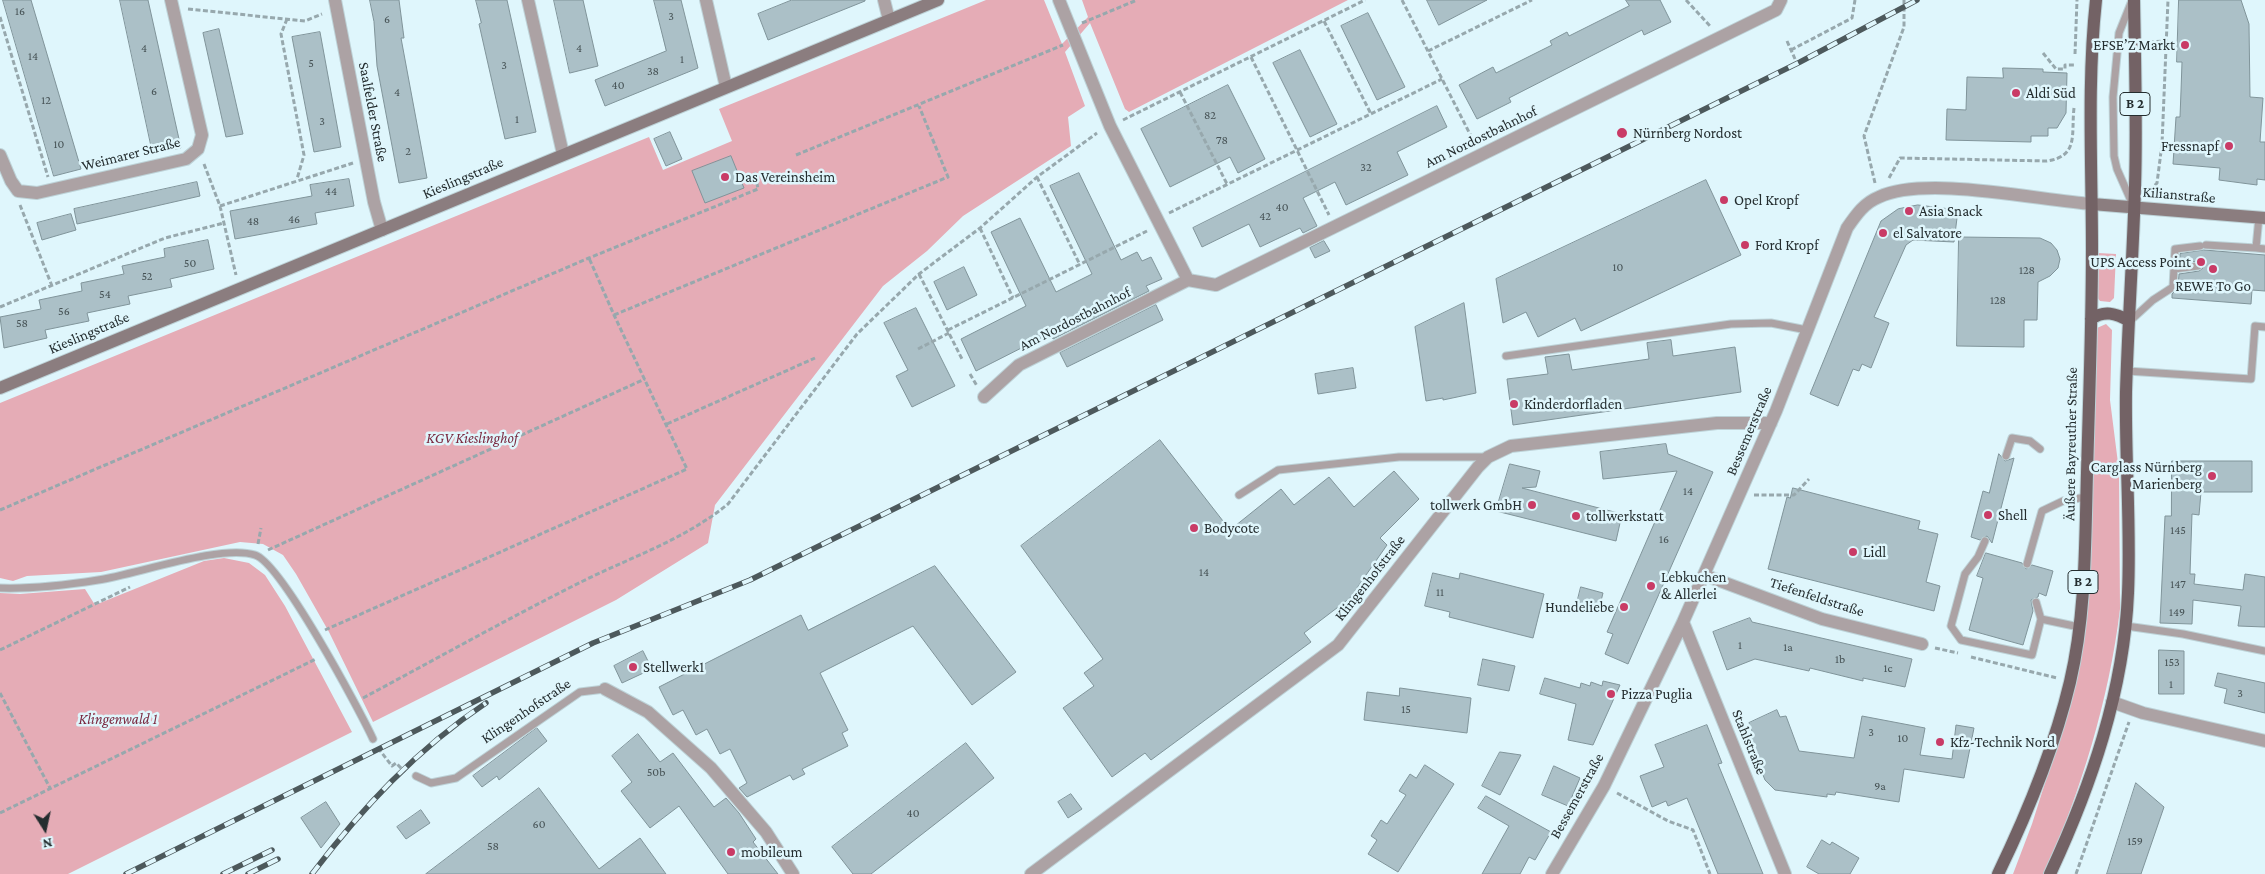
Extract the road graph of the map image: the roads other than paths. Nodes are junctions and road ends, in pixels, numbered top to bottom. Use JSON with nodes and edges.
{"nodes":[{"id":1,"x":528,"y":0,"type":"edge"},
{"id":2,"x":706,"y":0,"type":"edge"},
{"id":3,"x":884,"y":0,"type":"edge"},
{"id":4,"x":938,"y":0,"type":"edge"},
{"id":5,"x":1059,"y":0,"type":"edge"},
{"id":6,"x":1781,"y":0,"type":"edge"},
{"id":7,"x":2096,"y":0,"type":"edge"},
{"id":8,"x":2134,"y":0,"type":"edge"},
{"id":9,"x":172,"y":4,"type":"edge"},
{"id":10,"x":336,"y":4,"type":"edge"},
{"id":11,"x":889,"y":20,"type":"junction"},
{"id":12,"x":726,"y":87,"type":"junction"},
{"id":13,"x":563,"y":154,"type":"junction"},
{"id":14,"x":0,"y":155,"type":"edge"},
{"id":15,"x":2092,"y":204,"type":"junction"},
{"id":16,"x":2134,"y":208,"type":"junction"},
{"id":17,"x":2262,"y":218,"type":"edge"},
{"id":18,"x":382,"y":230,"type":"junction"},
{"id":19,"x":2256,"y":248,"type":"junction"},
{"id":20,"x":2265,"y":249,"type":"edge"},
{"id":21,"x":2198,"y":266,"type":"dead end"},
{"id":22,"x":2174,"y":269,"type":"junction"},
{"id":23,"x":1188,"y":280,"type":"junction"},
{"id":24,"x":2091,"y":319,"type":"junction"},
{"id":25,"x":2129,"y":321,"type":"junction"},
{"id":26,"x":2265,"y":327,"type":"edge"},
{"id":27,"x":1808,"y":330,"type":"junction"},
{"id":28,"x":1506,"y":356,"type":"dead end"},
{"id":29,"x":2127,"y":371,"type":"junction"},
{"id":30,"x":0,"y":388,"type":"edge"},
{"id":31,"x":984,"y":397,"type":"dead end"},
{"id":32,"x":1771,"y":423,"type":"junction"},
{"id":33,"x":2040,"y":449,"type":"dead end"},
{"id":34,"x":2006,"y":456,"type":"dead end"},
{"id":35,"x":1488,"y":457,"type":"junction"},
{"id":36,"x":1239,"y":495,"type":"dead end"},
{"id":37,"x":2086,"y":497,"type":"junction"},
{"id":38,"x":1984,"y":541,"type":"dead end"},
{"id":39,"x":2027,"y":564,"type":"dead end"},
{"id":40,"x":1704,"y":575,"type":"junction"},
{"id":41,"x":0,"y":588,"type":"edge"},
{"id":42,"x":2036,"y":602,"type":"dead end"},
{"id":43,"x":2041,"y":619,"type":"junction"},
{"id":44,"x":1683,"y":622,"type":"junction"},
{"id":45,"x":2126,"y":626,"type":"junction"},
{"id":46,"x":2079,"y":627,"type":"junction"},
{"id":47,"x":1922,"y":644,"type":"road end"},
{"id":48,"x":2265,"y":651,"type":"edge"},
{"id":49,"x":605,"y":689,"type":"joint"},
{"id":50,"x":2112,"y":702,"type":"junction"},
{"id":51,"x":373,"y":739,"type":"road end"},
{"id":52,"x":2265,"y":740,"type":"edge"},
{"id":53,"x":416,"y":776,"type":"road end"},
{"id":54,"x":793,"y":874,"type":"edge"},
{"id":55,"x":1031,"y":874,"type":"edge"},
{"id":56,"x":1552,"y":874,"type":"edge"},
{"id":57,"x":1785,"y":874,"type":"edge"},
{"id":58,"x":1998,"y":874,"type":"edge"},
{"id":59,"x":2050,"y":874,"type":"edge"}],
"edges":[{"from":1,"to":13,"type":"street"},
{"from":2,"to":12,"type":"street"},
{"from":3,"to":11,"type":"street"},
{"from":4,"to":11,"type":"street","name":"Kieslingstraße"},
{"from":5,"to":23,"type":"street"},
{"from":6,"to":23,"type":"street","name":"Am Nordostbahnhof"},
{"from":7,"to":15,"type":"main road","name":"Äußere Bayreuther Straße","number":"B 2"},
{"from":8,"to":16,"type":"main road","number":"B 2"},
{"from":8,"to":16,"type":"lane"},
{"from":9,"to":14,"type":"street","name":"Weimarer Straße"},
{"from":10,"to":18,"type":"street","name":"Saalfelder Straße"},
{"from":11,"to":12,"type":"street","name":"Kieslingstraße"},
{"from":12,"to":13,"type":"street","name":"Kieslingstraße"},
{"from":13,"to":18,"type":"street","name":"Kieslingstraße"},
{"from":15,"to":16,"type":"street","name":"Kilianstraße"},
{"from":15,"to":24,"type":"main road","name":"Äußere Bayreuther Straße","number":"B 2"},
{"from":15,"to":27,"type":"street","name":"Bessemerstraße"},
{"from":16,"to":17,"type":"street","name":"Kilianstraße"},
{"from":16,"to":25,"type":"main road","number":"B 2"},
{"from":17,"to":19,"type":"lane"},
{"from":18,"to":30,"type":"street","name":"Kieslingstraße"},
{"from":19,"to":20,"type":"lane"},
{"from":19,"to":22,"type":"lane"},
{"from":21,"to":22,"type":"lane"},
{"from":22,"to":25,"type":"lane"},
{"from":23,"to":31,"type":"street","name":"Am Nordostbahnhof"},
{"from":24,"to":25,"type":"main road"},
{"from":24,"to":37,"type":"main road","name":"Äußere Bayreuther Straße","number":"B 2"},
{"from":25,"to":29,"type":"main road","number":"B 2"},
{"from":26,"to":29,"type":"lane"},
{"from":27,"to":28,"type":"lane"},
{"from":27,"to":32,"type":"street","name":"Bessemerstraße"},
{"from":29,"to":45,"type":"main road","number":"B 2"},
{"from":32,"to":35,"type":"street","name":"Klingenhofstraße"},
{"from":32,"to":40,"type":"street","name":"Bessemerstraße"},
{"from":33,"to":34,"type":"lane"},
{"from":35,"to":36,"type":"lane"},
{"from":35,"to":55,"type":"street","name":"Klingenhofstraße"},
{"from":37,"to":39,"type":"lane"},
{"from":37,"to":46,"type":"main road","name":"Äußere Bayreuther Straße","number":"B 2"},
{"from":38,"to":43,"type":"lane"},
{"from":40,"to":44,"type":"street","name":"Bessemerstraße"},
{"from":40,"to":47,"type":"street","name":"Tiefenfeldstraße"},
{"from":41,"to":51,"type":"lane"},
{"from":42,"to":43,"type":"lane"},
{"from":43,"to":46,"type":"lane"},
{"from":44,"to":56,"type":"street","name":"Bessemerstraße"},
{"from":44,"to":57,"type":"street","name":"Stahlstraße"},
{"from":45,"to":48,"type":"lane"},
{"from":45,"to":50,"type":"main road","number":"B 2"},
{"from":46,"to":58,"type":"main road","name":"Äußere Bayreuther Straße","number":"B 2"},
{"from":49,"to":53,"type":"lane","name":"Klingenhofstraße"},
{"from":49,"to":54,"type":"street","name":"Klingenhofstraße"},
{"from":50,"to":52,"type":"street"},
{"from":50,"to":59,"type":"main road","number":"B 2"}]}
